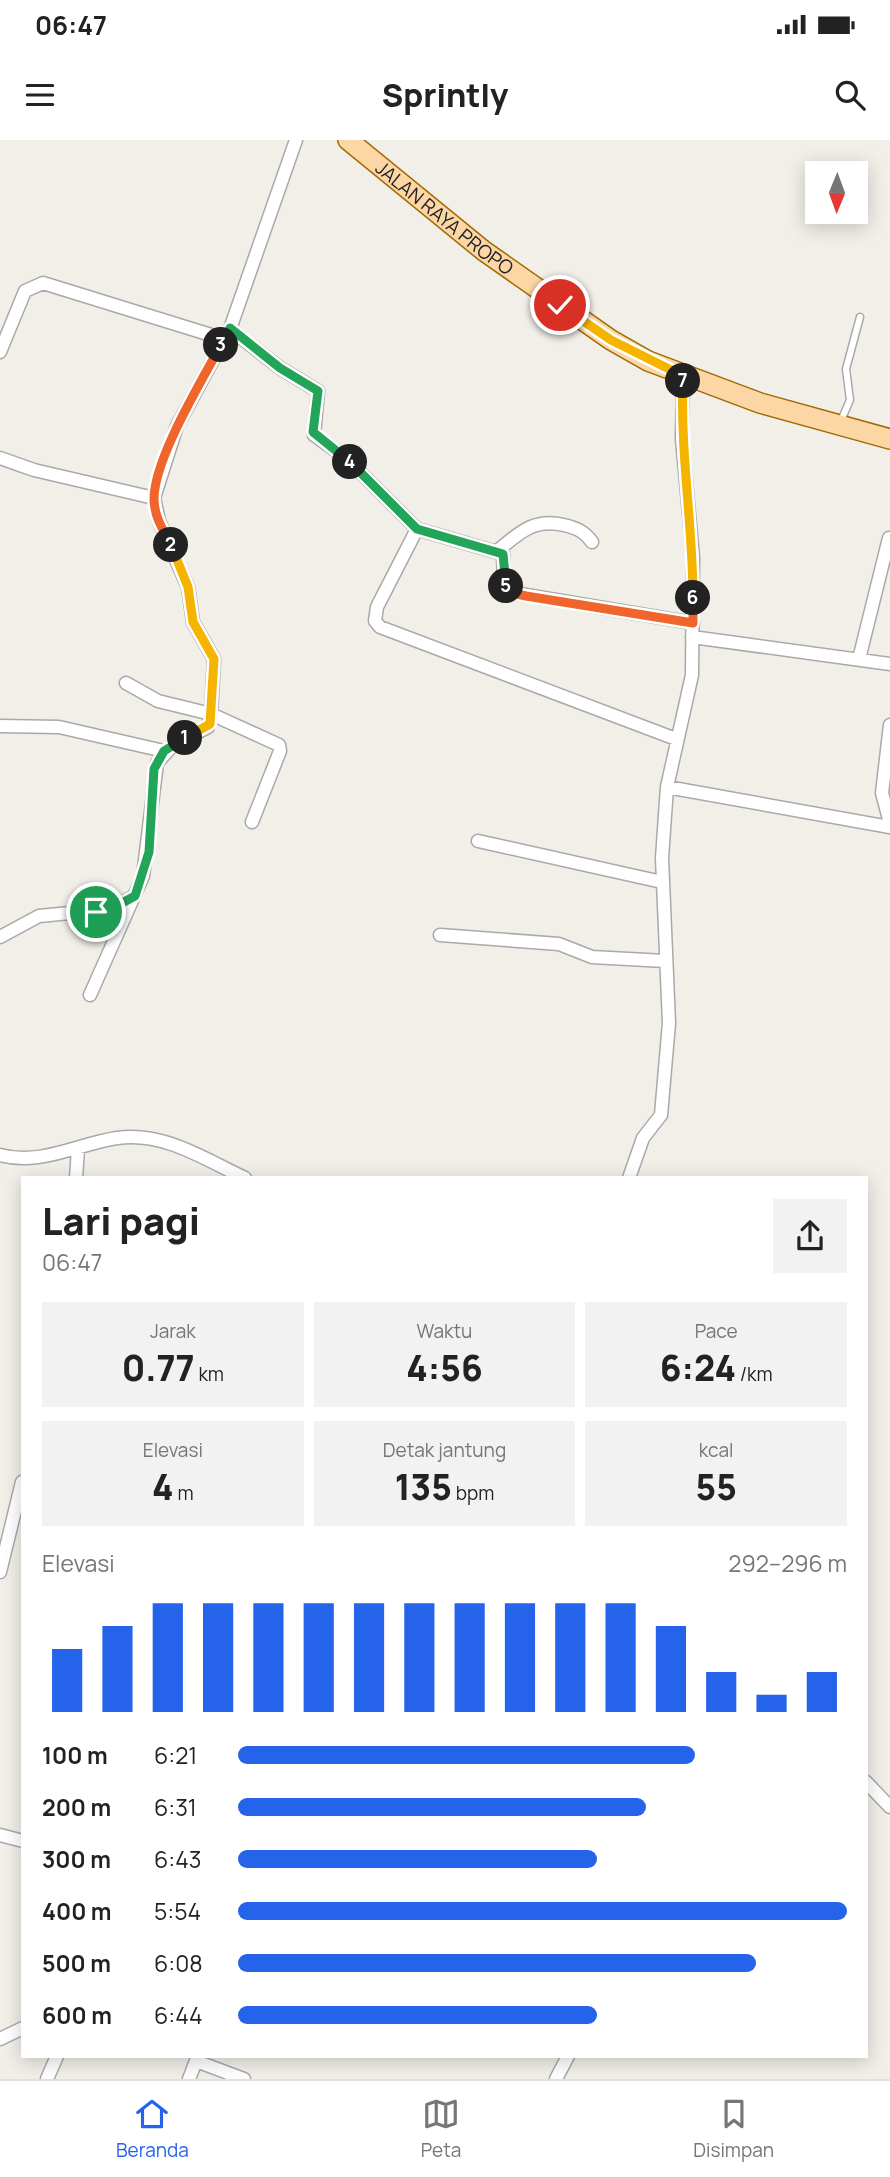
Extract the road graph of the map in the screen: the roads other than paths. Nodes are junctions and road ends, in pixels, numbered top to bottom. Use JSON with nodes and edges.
{"nodes":[{"id":1,"x":296,"y":140,"type":"edge"},
{"id":2,"x":348,"y":140,"type":"edge"},
{"id":3,"x":860,"y":317,"type":"dead end"},
{"id":4,"x":227,"y":334,"type":"junction"},
{"id":5,"x":0,"y":352,"type":"edge"},
{"id":6,"x":683,"y":376,"type":"junction"},
{"id":7,"x":840,"y":425,"type":"junction"},
{"id":8,"x":890,"y":439,"type":"edge"},
{"id":9,"x":0,"y":458,"type":"edge"},
{"id":10,"x":154,"y":498,"type":"junction"},
{"id":11,"x":417,"y":529,"type":"junction"},
{"id":12,"x":889,"y":538,"type":"edge"},
{"id":13,"x":592,"y":542,"type":"dead end"},
{"id":14,"x":496,"y":552,"type":"junction"},
{"id":15,"x":693,"y":623,"type":"junction"},
{"id":16,"x":692,"y":637,"type":"junction"},
{"id":17,"x":859,"y":659,"type":"junction"},
{"id":18,"x":890,"y":664,"type":"edge"},
{"id":19,"x":126,"y":683,"type":"dead end"},
{"id":20,"x":211,"y":714,"type":"junction"},
{"id":21,"x":890,"y":725,"type":"edge"},
{"id":22,"x":0,"y":726,"type":"edge"},
{"id":23,"x":676,"y":739,"type":"junction"},
{"id":24,"x":164,"y":751,"type":"junction"},
{"id":25,"x":667,"y":787,"type":"junction"},
{"id":26,"x":252,"y":822,"type":"dead end"},
{"id":27,"x":890,"y":825,"type":"edge"},
{"id":28,"x":478,"y":841,"type":"dead end"},
{"id":29,"x":662,"y":883,"type":"junction"},
{"id":30,"x":135,"y":896,"type":"junction"},
{"id":31,"x":440,"y":935,"type":"dead end"},
{"id":32,"x":0,"y":937,"type":"edge"},
{"id":33,"x":665,"y":961,"type":"junction"},
{"id":34,"x":90,"y":995,"type":"dead end"},
{"id":35,"x":78,"y":1149,"type":"junction"},
{"id":36,"x":0,"y":1155,"type":"edge"},
{"id":37,"x":76,"y":1176,"type":"edge"},
{"id":38,"x":240,"y":1176,"type":"edge"},
{"id":39,"x":630,"y":1176,"type":"edge"},
{"id":40,"x":21,"y":1486,"type":"edge"},
{"id":41,"x":0,"y":1572,"type":"edge"},
{"id":42,"x":868,"y":1784,"type":"edge"},
{"id":43,"x":890,"y":1807,"type":"edge"},
{"id":44,"x":0,"y":1835,"type":"edge"},
{"id":45,"x":21,"y":1840,"type":"edge"},
{"id":46,"x":21,"y":2029,"type":"edge"},
{"id":47,"x":0,"y":2039,"type":"edge"},
{"id":48,"x":56,"y":2058,"type":"edge"},
{"id":49,"x":567,"y":2058,"type":"edge"},
{"id":50,"x":190,"y":2059,"type":"edge"},
{"id":51,"x":47,"y":2079,"type":"edge"},
{"id":52,"x":189,"y":2079,"type":"edge"},
{"id":53,"x":244,"y":2079,"type":"edge"},
{"id":54,"x":556,"y":2079,"type":"edge"}],
"edges":[{"from":1,"to":4,"type":"street"},
{"from":2,"to":6,"type":"main road","name":"JALAN RAYA PROPO"},
{"from":3,"to":7,"type":"lane"},
{"from":4,"to":5,"type":"street"},
{"from":4,"to":10,"type":"street"},
{"from":4,"to":11,"type":"street"},
{"from":6,"to":7,"type":"main road","name":"JALAN RAYA PROPO"},
{"from":6,"to":15,"type":"street"},
{"from":7,"to":8,"type":"main road","name":"JALAN RAYA PROPO"},
{"from":9,"to":10,"type":"street"},
{"from":10,"to":20,"type":"street"},
{"from":11,"to":14,"type":"street"},
{"from":11,"to":23,"type":"street"},
{"from":12,"to":17,"type":"street"},
{"from":13,"to":14,"type":"street"},
{"from":14,"to":15,"type":"street"},
{"from":15,"to":16,"type":"street"},
{"from":16,"to":17,"type":"street"},
{"from":16,"to":23,"type":"street"},
{"from":17,"to":18,"type":"street"},
{"from":19,"to":20,"type":"street"},
{"from":20,"to":24,"type":"street"},
{"from":20,"to":26,"type":"street"},
{"from":21,"to":27,"type":"street"},
{"from":22,"to":24,"type":"street"},
{"from":23,"to":25,"type":"street"},
{"from":24,"to":30,"type":"street"},
{"from":25,"to":27,"type":"street"},
{"from":25,"to":29,"type":"street"},
{"from":28,"to":29,"type":"street"},
{"from":29,"to":33,"type":"street"},
{"from":30,"to":32,"type":"street"},
{"from":30,"to":34,"type":"street"},
{"from":31,"to":33,"type":"street"},
{"from":33,"to":39,"type":"street"},
{"from":35,"to":36,"type":"street"},
{"from":35,"to":37,"type":"street"},
{"from":35,"to":38,"type":"street"},
{"from":40,"to":41,"type":"street"},
{"from":42,"to":43,"type":"street"},
{"from":44,"to":45,"type":"street"},
{"from":46,"to":47,"type":"street"},
{"from":48,"to":51,"type":"street"},
{"from":49,"to":54,"type":"street"},
{"from":50,"to":52,"type":"street"},
{"from":50,"to":53,"type":"street"}]}
